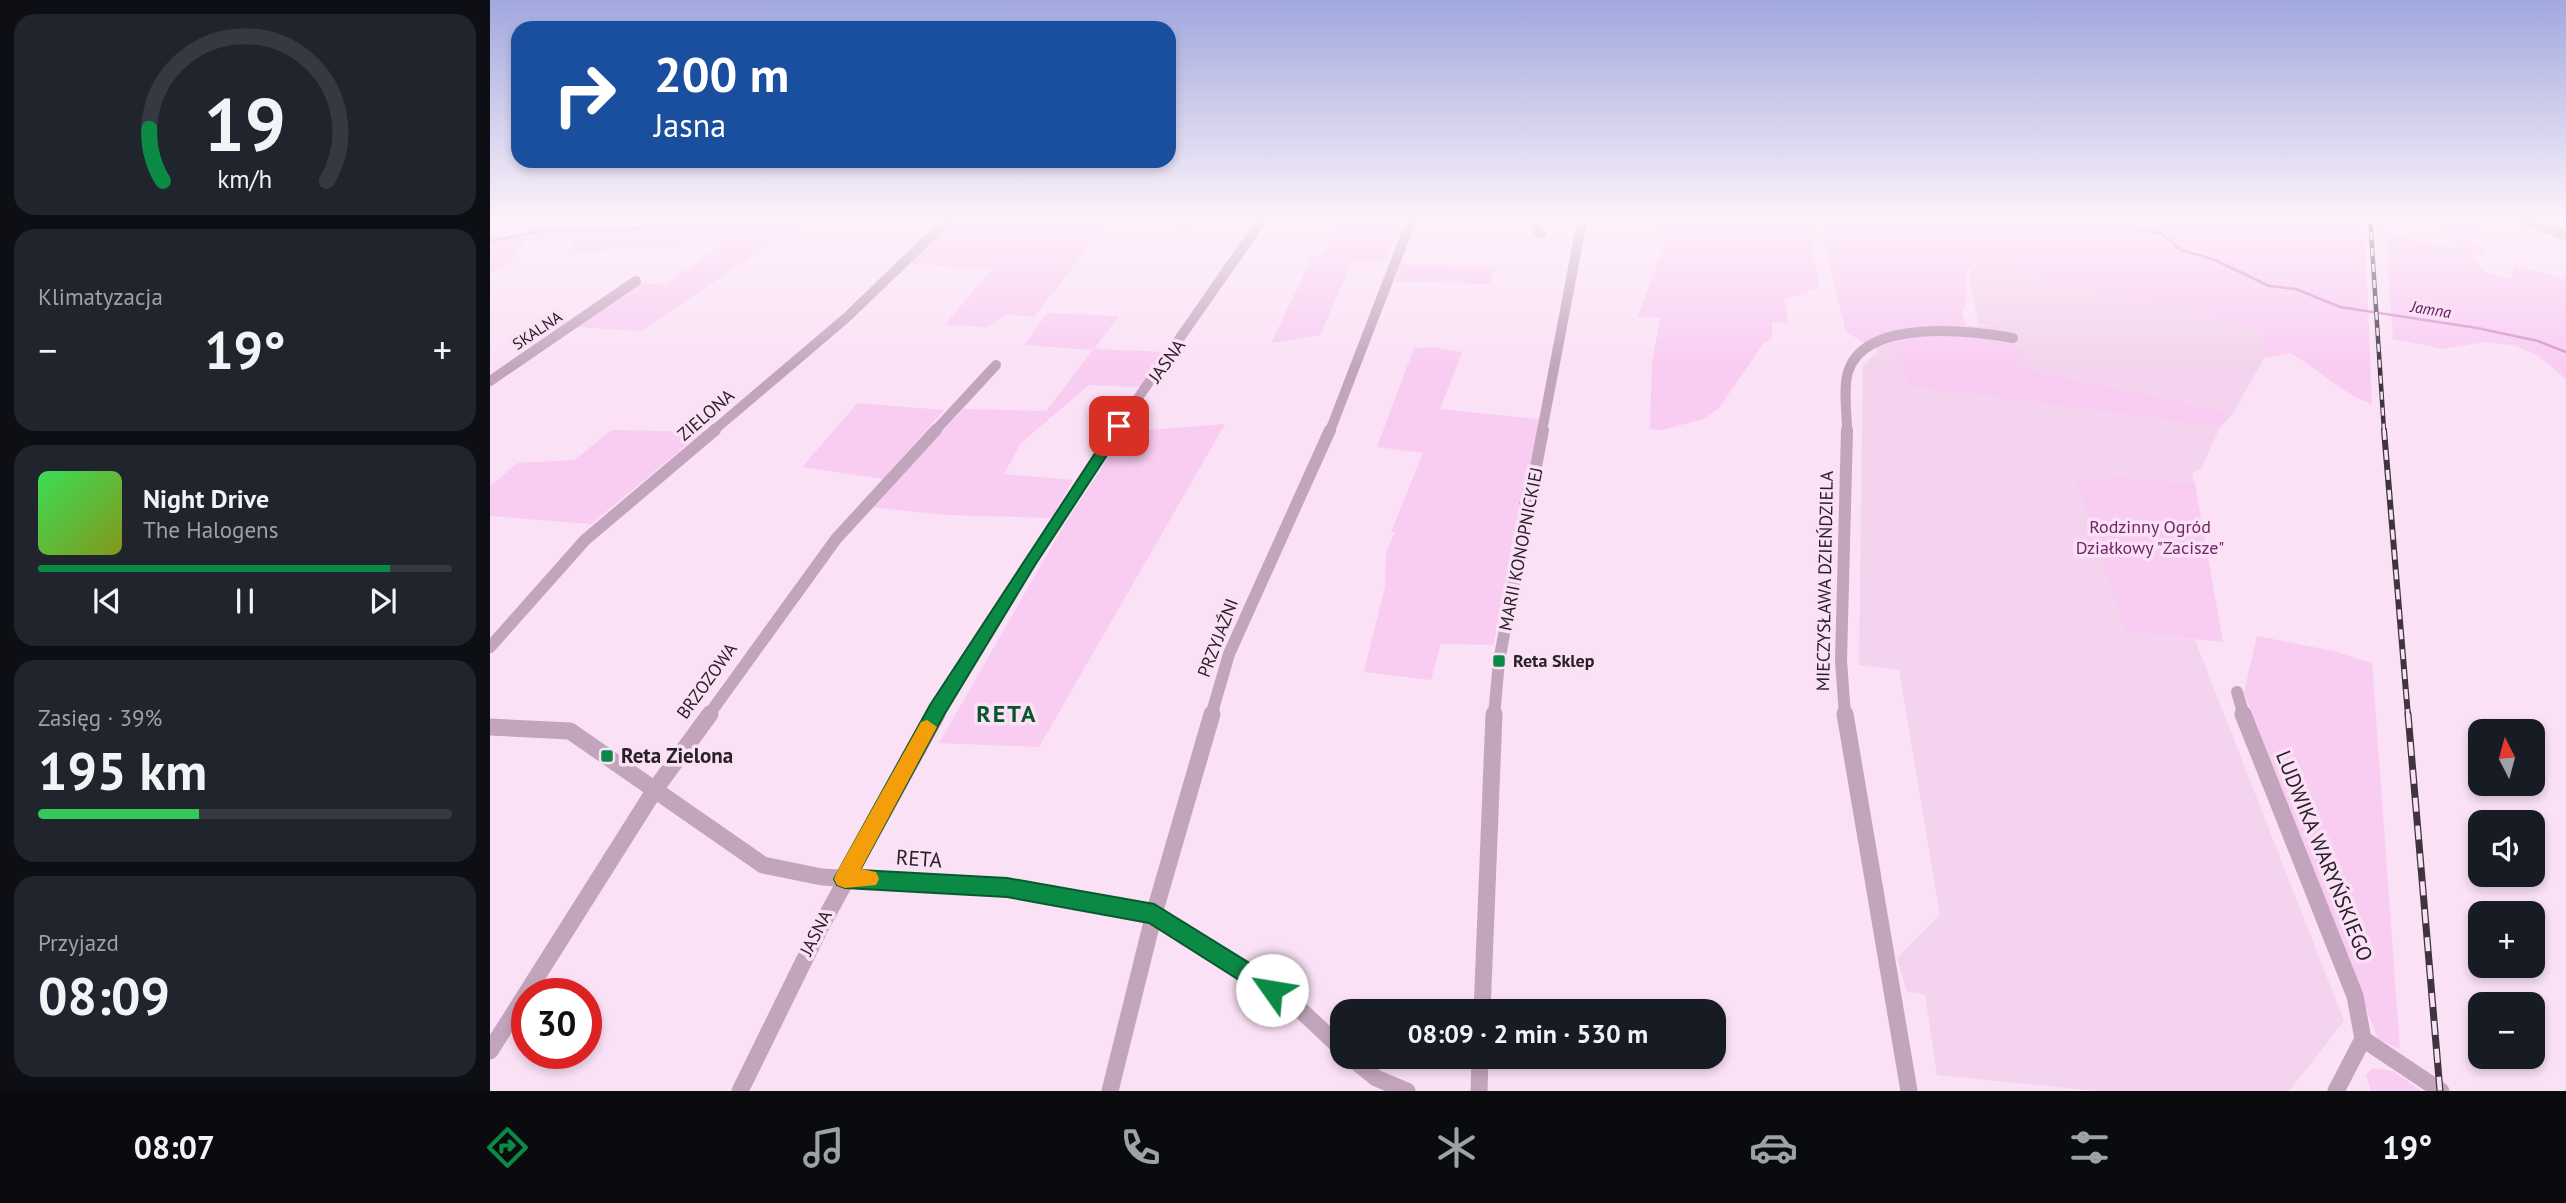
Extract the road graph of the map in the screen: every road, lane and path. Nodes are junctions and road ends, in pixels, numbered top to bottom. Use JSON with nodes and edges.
{"nodes":[{"id":1,"x":899,"y":267,"type":"edge"},
{"id":2,"x":1232,"y":267,"type":"edge"},
{"id":3,"x":1393,"y":267,"type":"edge"},
{"id":4,"x":1573,"y":267,"type":"edge"},
{"id":5,"x":636,"y":281,"type":"dead end"},
{"id":6,"x":2013,"y":338,"type":"dead end"},
{"id":7,"x":996,"y":365,"type":"dead end"},
{"id":8,"x":490,"y":381,"type":"edge"},
{"id":9,"x":490,"y":647,"type":"edge"},
{"id":10,"x":2236,"y":692,"type":"dead end"},
{"id":11,"x":490,"y":727,"type":"edge"},
{"id":12,"x":656,"y":788,"type":"junction"},
{"id":13,"x":845,"y":879,"type":"junction"},
{"id":14,"x":1154,"y":914,"type":"junction"},
{"id":15,"x":1482,"y":999,"type":"edge"},
{"id":16,"x":1330,"y":1038,"type":"edge"},
{"id":17,"x":2363,"y":1039,"type":"junction"},
{"id":18,"x":490,"y":1051,"type":"edge"},
{"id":19,"x":1361,"y":1069,"type":"edge"},
{"id":20,"x":1480,"y":1069,"type":"edge"},
{"id":21,"x":740,"y":1091,"type":"edge"},
{"id":22,"x":1110,"y":1091,"type":"edge"},
{"id":23,"x":1407,"y":1091,"type":"edge"},
{"id":24,"x":1479,"y":1091,"type":"edge"},
{"id":25,"x":1909,"y":1091,"type":"edge"},
{"id":26,"x":2336,"y":1091,"type":"edge"},
{"id":27,"x":2441,"y":1091,"type":"edge"}],
"edges":[{"from":1,"to":9,"type":"street","name":"ZIELONA"},
{"from":2,"to":13,"type":"street","name":"JASNA"},
{"from":3,"to":14,"type":"street","name":"PRZYJAŹNI"},
{"from":4,"to":15,"type":"street","name":"MARII KONOPNICKIEJ"},
{"from":5,"to":8,"type":"street","name":"SKALNA"},
{"from":6,"to":25,"type":"street","name":"MIECZYSŁAWA DZIEŃDZIELA"},
{"from":7,"to":12,"type":"street","name":"BRZOZOWA"},
{"from":10,"to":17,"type":"street","name":"LUDWIKA WARYŃSKIEGO"},
{"from":11,"to":12,"type":"street","name":"RETA"},
{"from":12,"to":13,"type":"street","name":"RETA"},
{"from":12,"to":18,"type":"street","name":"BRZOZOWA"},
{"from":13,"to":14,"type":"street","name":"RETA"},
{"from":13,"to":21,"type":"street","name":"JASNA"},
{"from":14,"to":16,"type":"street","name":"RETA"},
{"from":14,"to":22,"type":"street","name":"PRZYJAŹNI"},
{"from":17,"to":26,"type":"street"},
{"from":17,"to":27,"type":"street"},
{"from":19,"to":23,"type":"street"},
{"from":20,"to":24,"type":"street"}]}
